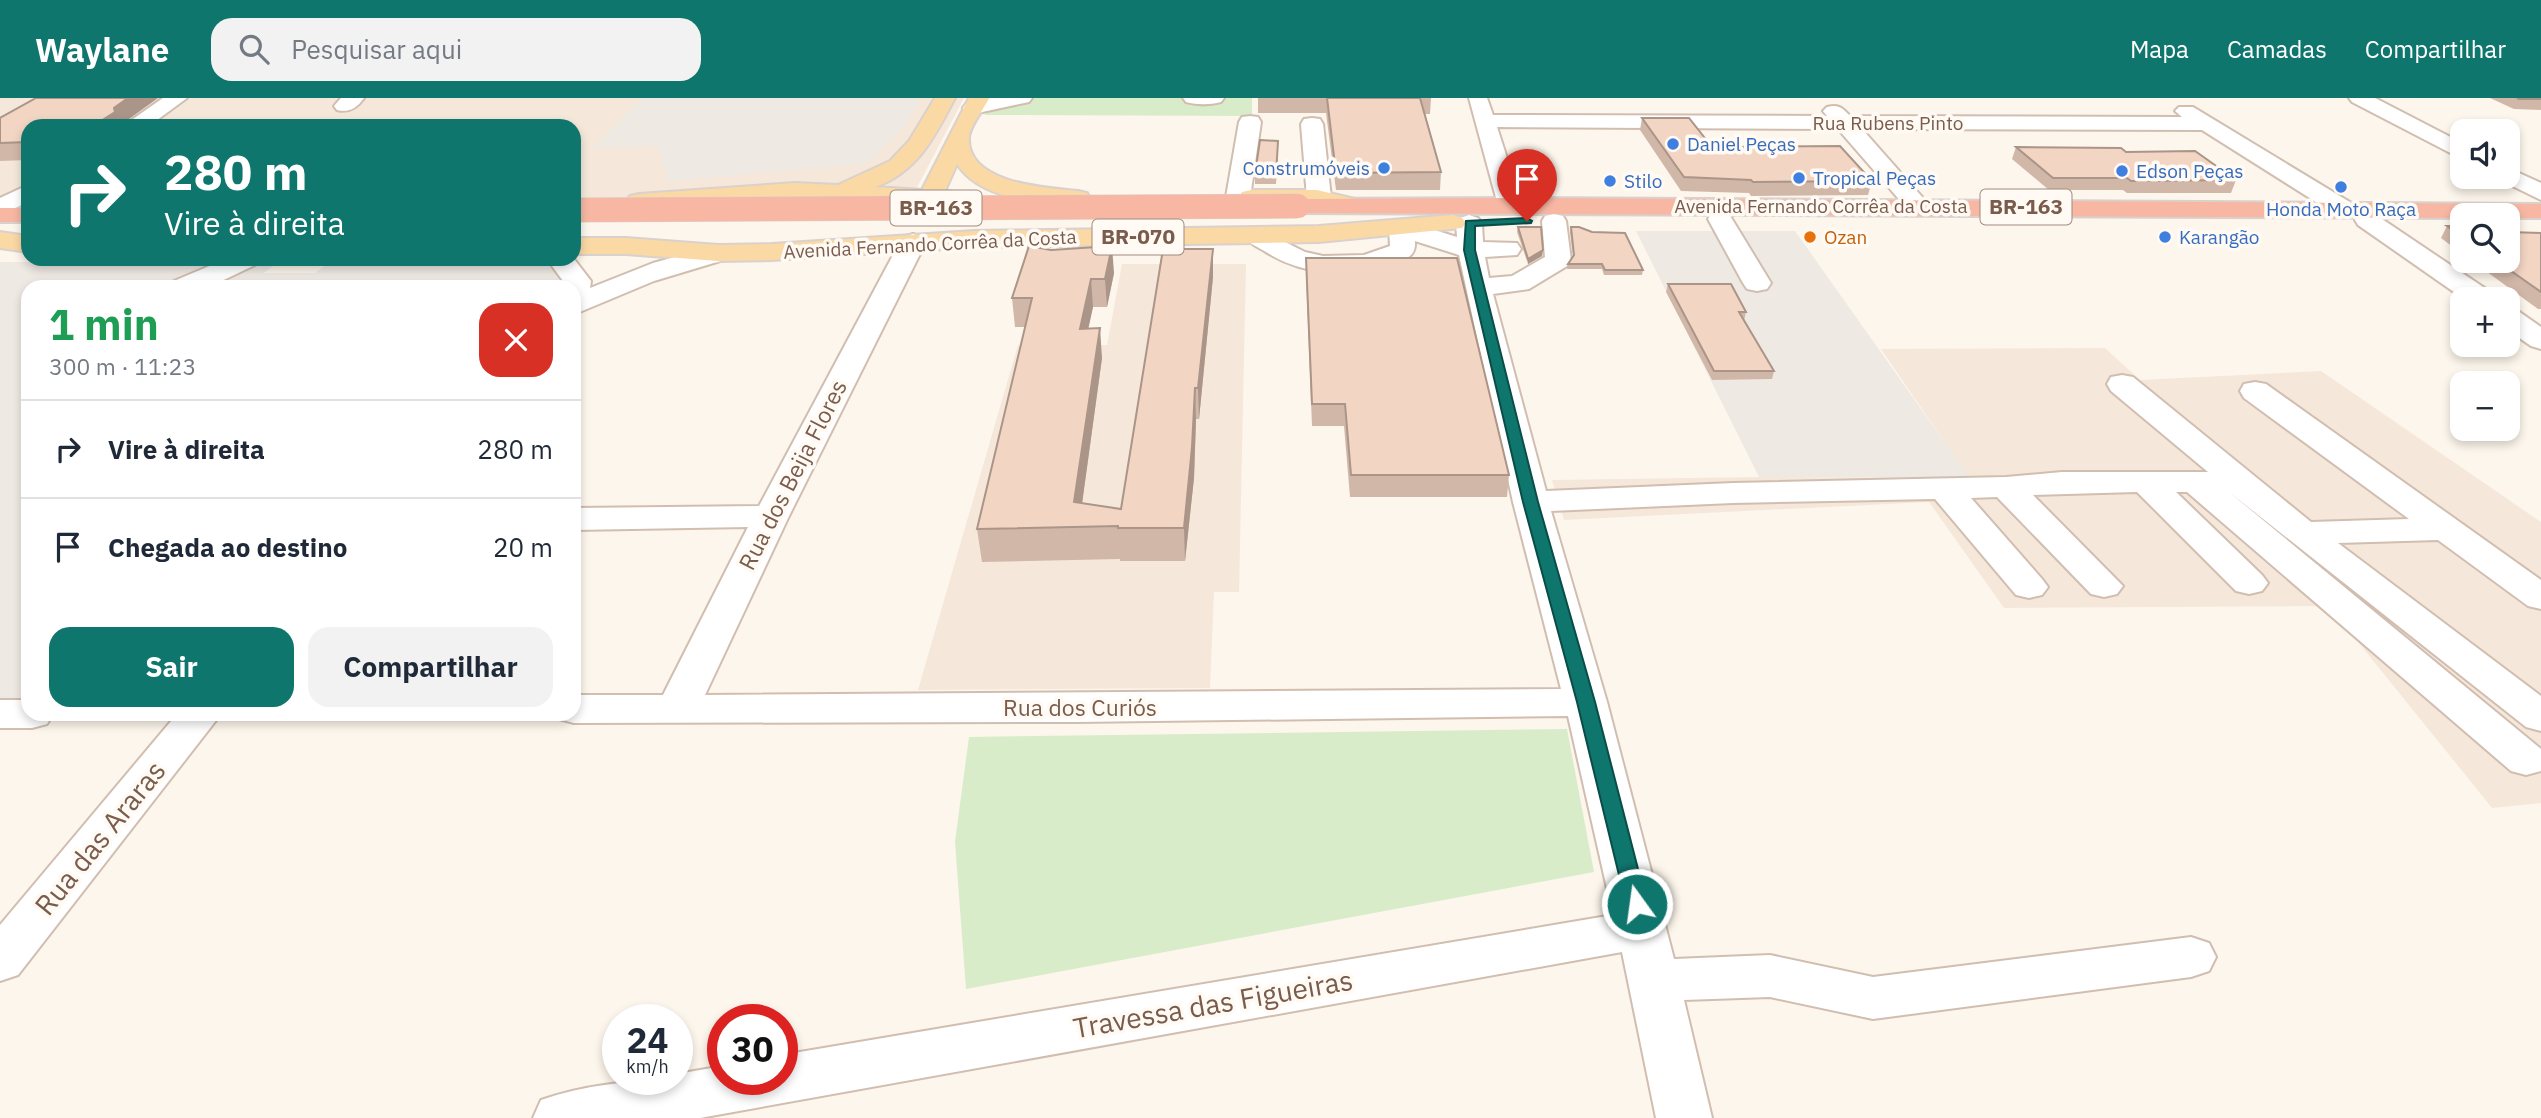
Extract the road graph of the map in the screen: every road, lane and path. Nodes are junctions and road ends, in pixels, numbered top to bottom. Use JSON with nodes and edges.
{"nodes":[{"id":1,"x":177,"y":98,"type":"edge"},
{"id":2,"x":945,"y":98,"type":"edge"},
{"id":3,"x":1022,"y":98,"type":"edge"},
{"id":4,"x":1193,"y":98,"type":"edge"},
{"id":5,"x":1214,"y":98,"type":"edge"},
{"id":6,"x":1477,"y":98,"type":"edge"},
{"id":7,"x":1822,"y":98,"type":"edge"},
{"id":8,"x":2166,"y":98,"type":"edge"},
{"id":9,"x":2359,"y":98,"type":"edge"},
{"id":10,"x":976,"y":103,"type":"edge"},
{"id":11,"x":145,"y":119,"type":"edge"},
{"id":12,"x":1486,"y":121,"type":"junction"},
{"id":13,"x":1250,"y":122,"type":"dead end"},
{"id":14,"x":1844,"y":122,"type":"junction"},
{"id":15,"x":1312,"y":124,"type":"dead end"},
{"id":16,"x":2206,"y":124,"type":"junction"},
{"id":17,"x":958,"y":136,"type":"junction"},
{"id":18,"x":2450,"y":146,"type":"edge"},
{"id":19,"x":2520,"y":181,"type":"edge"},
{"id":20,"x":829,"y":191,"type":"junction"},
{"id":21,"x":2541,"y":192,"type":"edge"},
{"id":22,"x":21,"y":196,"type":"edge"},
{"id":23,"x":714,"y":196,"type":"junction"},
{"id":24,"x":1238,"y":197,"type":"junction"},
{"id":25,"x":930,"y":198,"type":"junction"},
{"id":26,"x":1078,"y":198,"type":"junction"},
{"id":27,"x":581,"y":203,"type":"edge"},
{"id":28,"x":1919,"y":207,"type":"junction"},
{"id":29,"x":0,"y":208,"type":"edge"},
{"id":30,"x":1305,"y":209,"type":"junction"},
{"id":31,"x":581,"y":210,"type":"edge"},
{"id":32,"x":2541,"y":211,"type":"edge"},
{"id":33,"x":21,"y":213,"type":"edge"},
{"id":34,"x":0,"y":214,"type":"edge"},
{"id":35,"x":2355,"y":215,"type":"junction"},
{"id":36,"x":1720,"y":219,"type":"junction"},
{"id":37,"x":2450,"y":219,"type":"edge"},
{"id":38,"x":2520,"y":220,"type":"edge"},
{"id":39,"x":2541,"y":220,"type":"edge"},
{"id":40,"x":1554,"y":221,"type":"junction"},
{"id":41,"x":581,"y":232,"type":"edge"},
{"id":42,"x":1257,"y":236,"type":"joint"},
{"id":43,"x":1102,"y":237,"type":"junction"},
{"id":44,"x":1484,"y":237,"type":"junction"},
{"id":45,"x":21,"y":238,"type":"edge"},
{"id":46,"x":0,"y":239,"type":"edge"},
{"id":47,"x":913,"y":242,"type":"junction"},
{"id":48,"x":21,"y":243,"type":"edge"},
{"id":49,"x":581,"y":246,"type":"edge"},
{"id":50,"x":626,"y":246,"type":"junction"},
{"id":51,"x":823,"y":248,"type":"junction"},
{"id":52,"x":719,"y":253,"type":"junction"},
{"id":53,"x":1082,"y":265,"type":"edge"},
{"id":54,"x":233,"y":266,"type":"edge"},
{"id":55,"x":565,"y":266,"type":"edge"},
{"id":56,"x":203,"y":280,"type":"edge"},
{"id":57,"x":576,"y":280,"type":"edge"},
{"id":58,"x":1519,"y":283,"type":"junction"},
{"id":59,"x":1757,"y":283,"type":"dead end"},
{"id":60,"x":2464,"y":287,"type":"edge"},
{"id":61,"x":581,"y":298,"type":"edge"},
{"id":62,"x":581,"y":302,"type":"edge"},
{"id":63,"x":2520,"y":325,"type":"edge"},
{"id":64,"x":2539,"y":338,"type":"edge"},
{"id":65,"x":2122,"y":384,"type":"dead end"},
{"id":66,"x":2255,"y":391,"type":"dead end"},
{"id":67,"x":2146,"y":482,"type":"junction"},
{"id":68,"x":2196,"y":482,"type":"junction"},
{"id":69,"x":2241,"y":482,"type":"junction"},
{"id":70,"x":2006,"y":487,"type":"junction"},
{"id":71,"x":1944,"y":488,"type":"junction"},
{"id":72,"x":1530,"y":502,"type":"junction"},
{"id":73,"x":771,"y":516,"type":"junction"},
{"id":74,"x":581,"y":519,"type":"edge"},
{"id":75,"x":2443,"y":529,"type":"junction"},
{"id":76,"x":2302,"y":533,"type":"junction"},
{"id":77,"x":2249,"y":583,"type":"dead end"},
{"id":78,"x":2104,"y":586,"type":"dead end"},
{"id":79,"x":2029,"y":587,"type":"dead end"},
{"id":80,"x":2541,"y":598,"type":"edge"},
{"id":81,"x":1586,"y":702,"type":"junction"},
{"id":82,"x":581,"y":709,"type":"edge"},
{"id":83,"x":677,"y":709,"type":"junction"},
{"id":84,"x":0,"y":714,"type":"edge"},
{"id":85,"x":21,"y":714,"type":"edge"},
{"id":86,"x":2541,"y":717,"type":"edge"},
{"id":87,"x":194,"y":721,"type":"edge"},
{"id":88,"x":2526,"y":760,"type":"dead end"},
{"id":89,"x":1643,"y":929,"type":"junction"},
{"id":90,"x":2190,"y":957,"type":"dead end"},
{"id":91,"x":0,"y":961,"type":"edge"},
{"id":92,"x":1654,"y":980,"type":"junction"},
{"id":93,"x":798,"y":1077,"type":"edge"},
{"id":94,"x":707,"y":1093,"type":"edge"},
{"id":95,"x":562,"y":1118,"type":"edge"},
{"id":96,"x":1684,"y":1118,"type":"edge"}],
"edges":[{"from":1,"to":11,"type":"street"},
{"from":2,"to":20,"type":"main road"},
{"from":3,"to":10,"type":"street"},
{"from":4,"to":5,"type":"street"},
{"from":6,"to":12,"type":"street"},
{"from":7,"to":14,"type":"street"},
{"from":8,"to":16,"type":"street"},
{"from":9,"to":18,"type":"street"},
{"from":10,"to":17,"type":"main road"},
{"from":12,"to":14,"type":"street","name":"Rua Rubens Pinto"},
{"from":12,"to":44,"type":"street"},
{"from":13,"to":24,"type":"street"},
{"from":14,"to":16,"type":"street","name":"Rua Rubens Pinto"},
{"from":14,"to":28,"type":"street"},
{"from":15,"to":30,"type":"street"},
{"from":16,"to":35,"type":"street"},
{"from":17,"to":25,"type":"main road"},
{"from":17,"to":26,"type":"main road"},
{"from":19,"to":21,"type":"street"},
{"from":20,"to":23,"type":"main road","name":"Avenida Fernando Corrêa da Costa","number":"BR-070"},
{"from":20,"to":25,"type":"main road","name":"Avenida Fernando Corrêa da Costa","number":"BR-070"},
{"from":22,"to":29,"type":"street"},
{"from":23,"to":27,"type":"main road","name":"Avenida Fernando Corrêa da Costa","number":"BR-070"},
{"from":23,"to":50,"type":"main road","number":"BR-070"},
{"from":24,"to":26,"type":"main road","name":"Avenida Fernando Corrêa da Costa","number":"BR-070"},
{"from":24,"to":30,"type":"main road","name":"Avenida Fernando Corrêa da Costa","number":"BR-070"},
{"from":25,"to":26,"type":"main road","name":"Avenida Fernando Corrêa da Costa","number":"BR-070"},
{"from":25,"to":51,"type":"main road","number":"BR-070"},
{"from":28,"to":35,"type":"highway","name":"Avenida Fernando Corrêa da Costa","number":"BR-163"},
{"from":28,"to":44,"type":"highway","name":"Avenida Fernando Corrêa da Costa","number":"BR-163"},
{"from":30,"to":31,"type":"highway","name":"Avenida Fernando Corrêa da Costa","number":"BR-163","bridge":true},
{"from":30,"to":41,"type":"highway","name":"Avenida Fernando Corrêa da Costa","number":"BR-163"},
{"from":30,"to":44,"type":"highway","name":"Avenida Fernando Corrêa da Costa","number":"BR-163"},
{"from":30,"to":44,"type":"highway","name":"Avenida Fernando Corrêa da Costa","number":"BR-163"},
{"from":32,"to":35,"type":"highway","name":"Avenida Fernando Corrêa da Costa","number":"BR-163"},
{"from":33,"to":34,"type":"highway"},
{"from":35,"to":36,"type":"highway","name":"Avenida Fernando Corrêa da Costa","number":"BR-163"},
{"from":35,"to":37,"type":"highway","name":"Avenida Fernando Corrêa da Costa","number":"BR-163"},
{"from":35,"to":60,"type":"street"},
{"from":36,"to":40,"type":"highway","name":"Avenida Fernando Corrêa da Costa","number":"BR-163"},
{"from":36,"to":59,"type":"street"},
{"from":38,"to":39,"type":"highway"},
{"from":40,"to":44,"type":"highway","name":"Avenida Fernando Corrêa da Costa","number":"BR-163"},
{"from":40,"to":58,"type":"street"},
{"from":42,"to":43,"type":"main road","name":"Avenida Fernando Corrêa da Costa","number":"BR-070"},
{"from":42,"to":44,"type":"street"},
{"from":43,"to":47,"type":"main road","name":"Avenida Fernando Corrêa da Costa","number":"BR-070"},
{"from":43,"to":53,"type":"street"},
{"from":44,"to":58,"type":"street"},
{"from":44,"to":58,"type":"street"},
{"from":44,"to":72,"type":"street"},
{"from":45,"to":46,"type":"highway"},
{"from":46,"to":48,"type":"main road"},
{"from":47,"to":51,"type":"main road","name":"Avenida Fernando Corrêa da Costa","number":"BR-070"},
{"from":47,"to":73,"type":"street","name":"Rua dos Beija Flores"},
{"from":49,"to":50,"type":"main road","name":"Avenida Fernando Corrêa da Costa","number":"BR-070"},
{"from":50,"to":52,"type":"main road","name":"Avenida Fernando Corrêa da Costa","number":"BR-070"},
{"from":50,"to":61,"type":"street"},
{"from":51,"to":52,"type":"main road","name":"Avenida Fernando Corrêa da Costa","number":"BR-070"},
{"from":52,"to":62,"type":"street"},
{"from":54,"to":56,"type":"street"},
{"from":55,"to":57,"type":"street"},
{"from":63,"to":64,"type":"street"},
{"from":65,"to":69,"type":"street"},
{"from":66,"to":75,"type":"street"},
{"from":67,"to":68,"type":"street"},
{"from":67,"to":70,"type":"street"},
{"from":67,"to":77,"type":"street"},
{"from":68,"to":69,"type":"street"},
{"from":68,"to":88,"type":"street"},
{"from":69,"to":76,"type":"street"},
{"from":70,"to":71,"type":"street"},
{"from":70,"to":78,"type":"street"},
{"from":71,"to":72,"type":"street"},
{"from":71,"to":79,"type":"street"},
{"from":72,"to":81,"type":"street"},
{"from":73,"to":74,"type":"street"},
{"from":73,"to":83,"type":"street","name":"Rua dos Beija Flores"},
{"from":75,"to":76,"type":"street"},
{"from":75,"to":80,"type":"street"},
{"from":76,"to":86,"type":"street"},
{"from":81,"to":83,"type":"street","name":"Rua dos Curiós"},
{"from":81,"to":89,"type":"street"},
{"from":82,"to":83,"type":"street","name":"Rua dos Curiós"},
{"from":84,"to":85,"type":"street"},
{"from":87,"to":91,"type":"street","name":"Rua das Araras"},
{"from":89,"to":92,"type":"street"},
{"from":89,"to":93,"type":"street","name":"Travessa das Figueiras"},
{"from":90,"to":92,"type":"street"},
{"from":92,"to":96,"type":"street"},
{"from":94,"to":95,"type":"street","name":"Travessa das Figueiras"}]}
